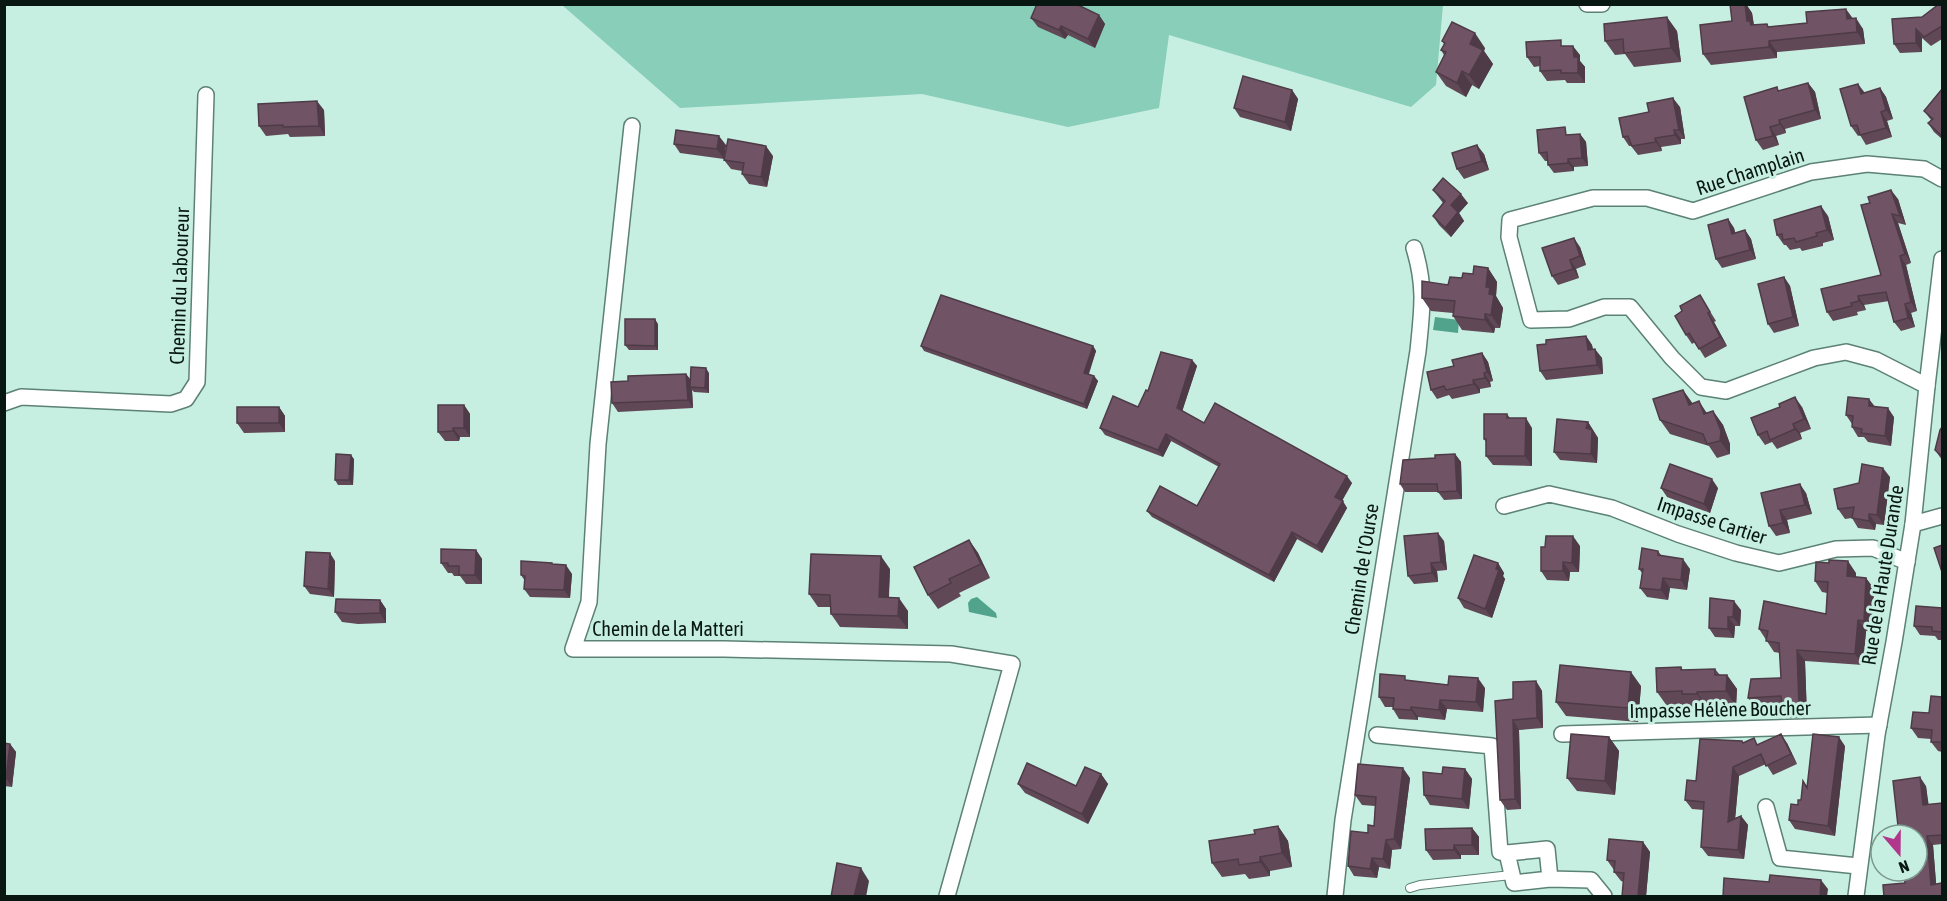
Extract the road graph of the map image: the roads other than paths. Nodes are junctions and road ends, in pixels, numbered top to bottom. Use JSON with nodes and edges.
{"nodes":[{"id":1,"x":1587,"y":4,"type":"edge"},
{"id":2,"x":1602,"y":4,"type":"edge"},
{"id":3,"x":206,"y":95,"type":"dead end"},
{"id":4,"x":632,"y":126,"type":"dead end"},
{"id":5,"x":1942,"y":179,"type":"edge"},
{"id":6,"x":1414,"y":248,"type":"dead end"},
{"id":7,"x":1942,"y":259,"type":"edge"},
{"id":8,"x":1927,"y":386,"type":"junction"},
{"id":9,"x":4,"y":403,"type":"edge"},
{"id":10,"x":1504,"y":506,"type":"dead end"},
{"id":11,"x":1942,"y":516,"type":"edge"},
{"id":12,"x":1913,"y":524,"type":"junction"},
{"id":13,"x":1907,"y":562,"type":"junction"},
{"id":14,"x":1879,"y":725,"type":"junction"},
{"id":15,"x":1562,"y":734,"type":"dead end"},
{"id":16,"x":1377,"y":735,"type":"dead end"},
{"id":17,"x":1766,"y":807,"type":"dead end"},
{"id":18,"x":1508,"y":853,"type":"junction"},
{"id":19,"x":1858,"y":866,"type":"junction"},
{"id":20,"x":1511,"y":875,"type":"junction"},
{"id":21,"x":1550,"y":879,"type":"junction"},
{"id":22,"x":1410,"y":888,"type":"dead end"},
{"id":23,"x":947,"y":897,"type":"edge"},
{"id":24,"x":1335,"y":897,"type":"edge"},
{"id":25,"x":1604,"y":897,"type":"edge"},
{"id":26,"x":1856,"y":897,"type":"edge"}],
"edges":[{"from":1,"to":2,"type":"street"},
{"from":3,"to":9,"type":"street","name":"Chemin du Laboureur"},
{"from":4,"to":23,"type":"street","name":"Chemin de la Matteri"},
{"from":5,"to":8,"type":"street","name":"Rue Champlain"},
{"from":6,"to":24,"type":"street","name":"Chemin de l'Ourse"},
{"from":7,"to":8,"type":"street","name":"Rue de la Haute Durande"},
{"from":8,"to":12,"type":"street","name":"Rue de la Haute Durande"},
{"from":10,"to":13,"type":"street","name":"Impasse Cartier"},
{"from":11,"to":12,"type":"street"},
{"from":12,"to":13,"type":"street","name":"Rue de la Haute Durande"},
{"from":13,"to":14,"type":"street","name":"Rue de la Haute Durande"},
{"from":14,"to":15,"type":"street","name":"Impasse Hélène Boucher"},
{"from":14,"to":19,"type":"street","name":"Rue de la Haute Durande"},
{"from":16,"to":18,"type":"street"},
{"from":17,"to":19,"type":"street"},
{"from":18,"to":20,"type":"street"},
{"from":18,"to":21,"type":"street"},
{"from":19,"to":26,"type":"street","name":"Rue de la Haute Durande"},
{"from":20,"to":21,"type":"street"},
{"from":20,"to":22,"type":"lane"},
{"from":21,"to":25,"type":"street"}]}
